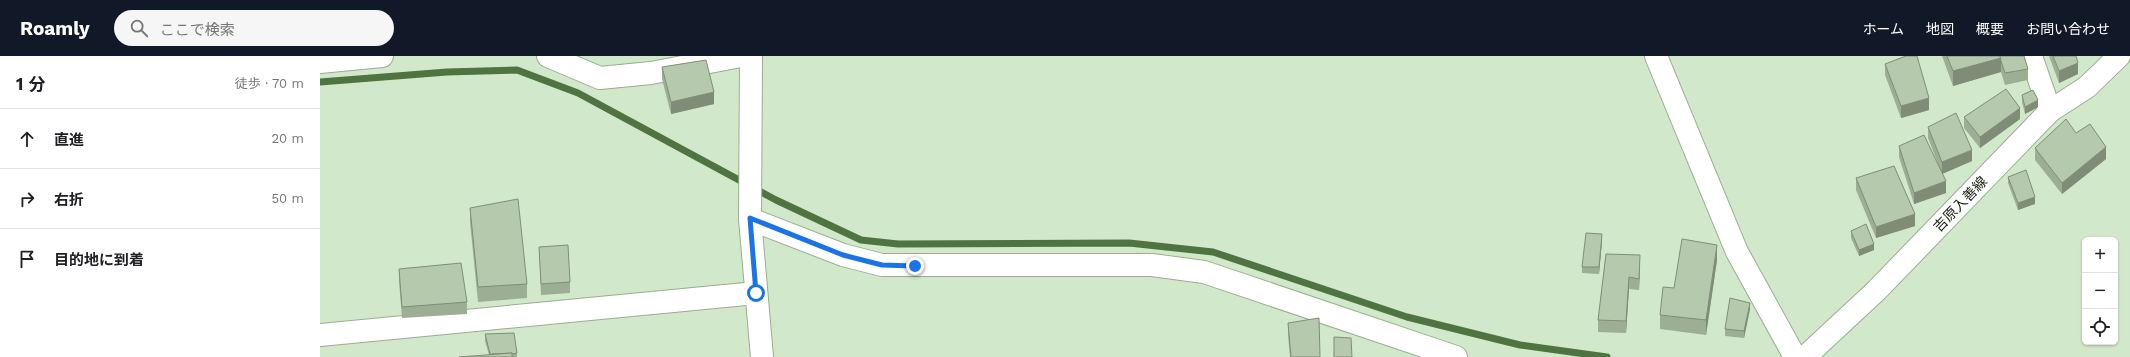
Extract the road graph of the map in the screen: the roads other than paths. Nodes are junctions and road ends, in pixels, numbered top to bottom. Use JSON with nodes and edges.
{"nodes":[{"id":1,"x":382,"y":56,"type":"edge"},
{"id":2,"x":548,"y":56,"type":"edge"},
{"id":3,"x":741,"y":56,"type":"edge"},
{"id":4,"x":751,"y":56,"type":"edge"},
{"id":5,"x":1656,"y":56,"type":"edge"},
{"id":6,"x":2030,"y":56,"type":"edge"},
{"id":7,"x":2119,"y":56,"type":"edge"},
{"id":8,"x":320,"y":62,"type":"edge"},
{"id":9,"x":2050,"y":111,"type":"junction"},
{"id":10,"x":750,"y":218,"type":"junction"},
{"id":11,"x":756,"y":293,"type":"junction"},
{"id":12,"x":320,"y":335,"type":"edge"},
{"id":13,"x":762,"y":357,"type":"edge"},
{"id":14,"x":1456,"y":357,"type":"edge"},
{"id":15,"x":1795,"y":357,"type":"edge"},
{"id":16,"x":1805,"y":357,"type":"edge"}],
"edges":[{"from":1,"to":8,"type":"street"},
{"from":2,"to":3,"type":"street"},
{"from":4,"to":10,"type":"street"},
{"from":5,"to":15,"type":"street"},
{"from":6,"to":9,"type":"street"},
{"from":7,"to":9,"type":"street","name":"吉原入善線"},
{"from":9,"to":16,"type":"street","name":"吉原入善線"},
{"from":10,"to":11,"type":"street"},
{"from":10,"to":14,"type":"street"},
{"from":11,"to":12,"type":"street"},
{"from":11,"to":13,"type":"street"}]}
